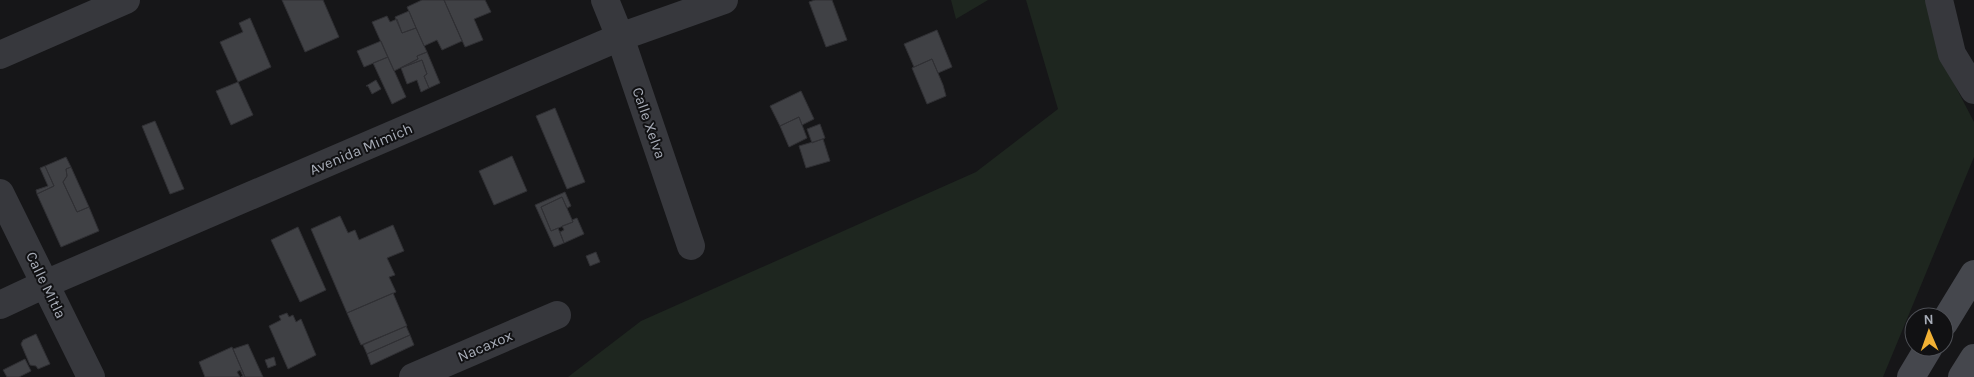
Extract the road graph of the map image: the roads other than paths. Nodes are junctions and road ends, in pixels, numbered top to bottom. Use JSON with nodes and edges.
{"nodes":[{"id":1,"x":126,"y":0,"type":"edge"},
{"id":2,"x":604,"y":0,"type":"edge"},
{"id":3,"x":724,"y":0,"type":"edge"},
{"id":4,"x":1939,"y":0,"type":"edge"},
{"id":5,"x":620,"y":37,"type":"junction"},
{"id":6,"x":0,"y":54,"type":"edge"},
{"id":7,"x":1974,"y":90,"type":"edge"},
{"id":8,"x":0,"y":192,"type":"edge"},
{"id":9,"x":691,"y":246,"type":"dead end"},
{"id":10,"x":1972,"y":283,"type":"edge"},
{"id":11,"x":45,"y":284,"type":"junction"},
{"id":12,"x":0,"y":305,"type":"edge"},
{"id":13,"x":1954,"y":309,"type":"edge"},
{"id":14,"x":557,"y":316,"type":"dead end"},
{"id":15,"x":1923,"y":357,"type":"edge"},
{"id":16,"x":1974,"y":358,"type":"edge"},
{"id":17,"x":91,"y":377,"type":"edge"},
{"id":18,"x":414,"y":377,"type":"edge"},
{"id":19,"x":1912,"y":377,"type":"edge"},
{"id":20,"x":1962,"y":377,"type":"edge"}],
"edges":[{"from":1,"to":6,"type":"street"},
{"from":2,"to":5,"type":"street","name":"Calle Xelva"},
{"from":3,"to":5,"type":"street","name":"Avenida Mimich"},
{"from":4,"to":7,"type":"street"},
{"from":5,"to":9,"type":"street","name":"Calle Xelva"},
{"from":5,"to":11,"type":"street","name":"Avenida Mimich"},
{"from":8,"to":11,"type":"street","name":"Calle Mitla"},
{"from":10,"to":13,"type":"main road"},
{"from":11,"to":12,"type":"street","name":"Avenida Mimich"},
{"from":11,"to":17,"type":"street","name":"Calle Mitla"},
{"from":14,"to":18,"type":"street","name":"Nacaxox"},
{"from":15,"to":19,"type":"main road"},
{"from":16,"to":20,"type":"main road"}]}
